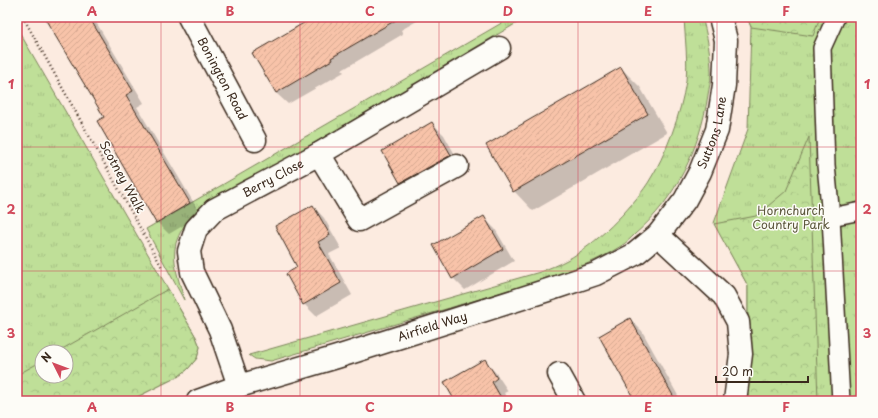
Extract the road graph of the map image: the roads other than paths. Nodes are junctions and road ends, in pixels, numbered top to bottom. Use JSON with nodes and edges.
{"nodes":[{"id":1,"x":189,"y":17,"type":"edge"},
{"id":2,"x":720,"y":17,"type":"edge"},
{"id":3,"x":836,"y":17,"type":"edge"},
{"id":4,"x":499,"y":48,"type":"dead end"},
{"id":5,"x":255,"y":140,"type":"dead end"},
{"id":6,"x":319,"y":154,"type":"junction"},
{"id":7,"x":457,"y":166,"type":"dead end"},
{"id":8,"x":861,"y":211,"type":"edge"},
{"id":9,"x":831,"y":217,"type":"junction"},
{"id":10,"x":658,"y":235,"type":"junction"},
{"id":11,"x":559,"y":374,"type":"dead end"},
{"id":12,"x":239,"y":386,"type":"junction"},
{"id":13,"x":198,"y":401,"type":"edge"},
{"id":14,"x":574,"y":401,"type":"edge"},
{"id":15,"x":735,"y":401,"type":"edge"},
{"id":16,"x":841,"y":401,"type":"edge"}],
"edges":[{"from":1,"to":5,"type":"street","name":"Bonington Road"},
{"from":2,"to":10,"type":"street","name":"Suttons Lane"},
{"from":3,"to":9,"type":"lane"},
{"from":4,"to":6,"type":"street","name":"Berry Close"},
{"from":6,"to":7,"type":"street"},
{"from":6,"to":12,"type":"street","name":"Berry Close"},
{"from":8,"to":9,"type":"lane"},
{"from":9,"to":16,"type":"lane"},
{"from":10,"to":12,"type":"street","name":"Airfield Way"},
{"from":10,"to":15,"type":"street"},
{"from":11,"to":14,"type":"street"},
{"from":12,"to":13,"type":"street","name":"Airfield Way"}]}
